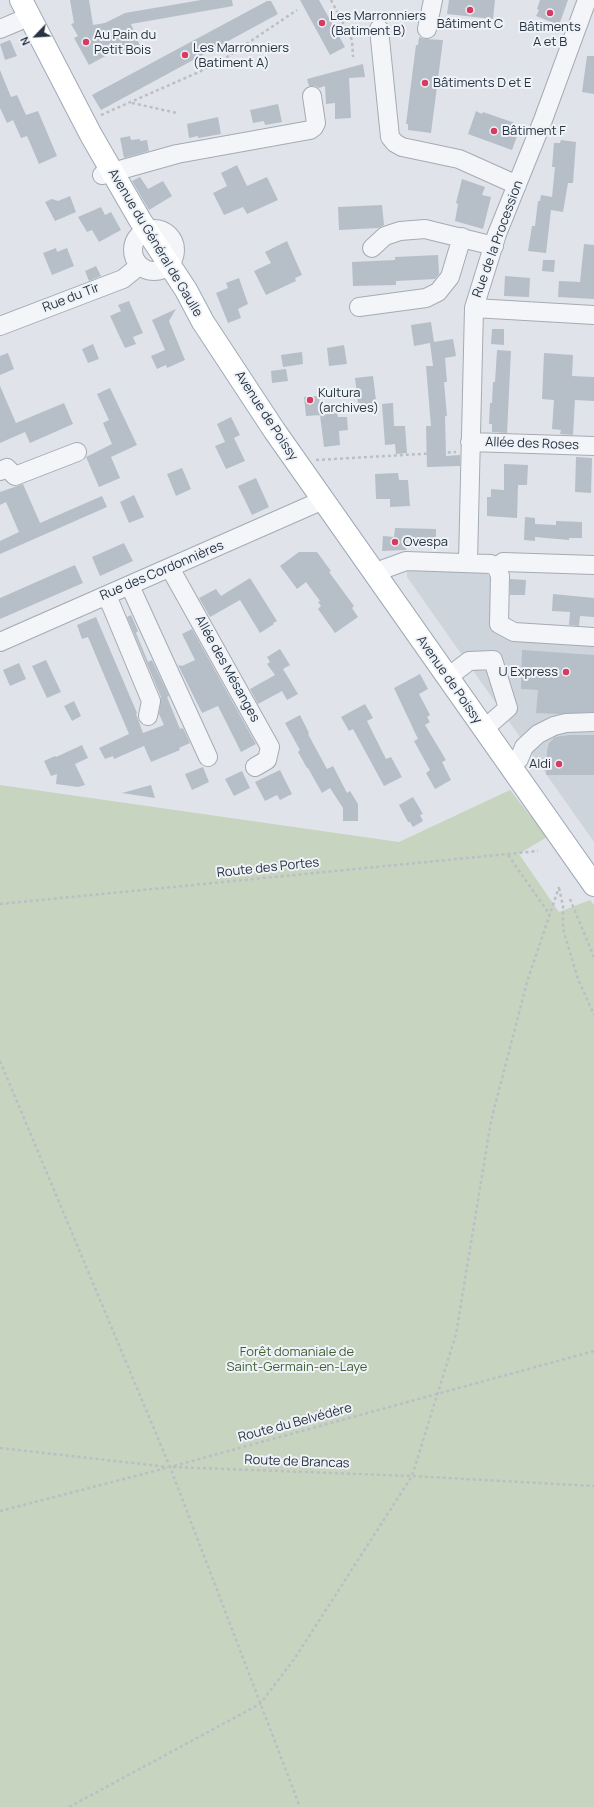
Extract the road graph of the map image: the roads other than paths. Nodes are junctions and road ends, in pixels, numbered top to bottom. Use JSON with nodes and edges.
{"nodes":[{"id":1,"x":8,"y":0,"type":"edge"},
{"id":2,"x":433,"y":0,"type":"edge"},
{"id":3,"x":587,"y":0,"type":"edge"},
{"id":4,"x":17,"y":16,"type":"edge"},
{"id":5,"x":379,"y":29,"type":"dead end"},
{"id":6,"x":427,"y":29,"type":"dead end"},
{"id":7,"x":312,"y":96,"type":"dead end"},
{"id":8,"x":107,"y":174,"type":"junction"},
{"id":9,"x":517,"y":185,"type":"junction"},
{"id":10,"x":142,"y":233,"type":"junction"},
{"id":11,"x":462,"y":237,"type":"junction"},
{"id":12,"x":494,"y":246,"type":"junction"},
{"id":13,"x":372,"y":248,"type":"dead end"},
{"id":14,"x":156,"y":267,"type":"junction"},
{"id":15,"x":359,"y":308,"type":"dead end"},
{"id":16,"x":474,"y":308,"type":"junction"},
{"id":17,"x":594,"y":315,"type":"edge"},
{"id":18,"x":0,"y":326,"type":"edge"},
{"id":19,"x":233,"y":367,"type":"junction"},
{"id":20,"x":594,"y":446,"type":"edge"},
{"id":21,"x":470,"y":447,"type":"junction"},
{"id":22,"x":77,"y":452,"type":"dead end"},
{"id":23,"x":0,"y":471,"type":"edge"},
{"id":24,"x":328,"y":498,"type":"junction"},
{"id":25,"x":468,"y":562,"type":"junction"},
{"id":26,"x":594,"y":565,"type":"edge"},
{"id":27,"x":170,"y":568,"type":"junction"},
{"id":28,"x":497,"y":568,"type":"junction"},
{"id":29,"x":380,"y":572,"type":"junction"},
{"id":30,"x":130,"y":586,"type":"junction"},
{"id":31,"x":105,"y":596,"type":"junction"},
{"id":32,"x":594,"y":637,"type":"edge"},
{"id":33,"x":0,"y":642,"type":"edge"},
{"id":34,"x":456,"y":670,"type":"junction"},
{"id":35,"x":148,"y":716,"type":"dead end"},
{"id":36,"x":594,"y":722,"type":"edge"},
{"id":37,"x":488,"y":726,"type":"junction"},
{"id":38,"x":208,"y":757,"type":"dead end"},
{"id":39,"x":515,"y":762,"type":"junction"},
{"id":40,"x":255,"y":767,"type":"dead end"},
{"id":41,"x":594,"y":865,"type":"edge"},
{"id":42,"x":594,"y":885,"type":"edge"}],
"edges":[{"from":1,"to":4,"type":"main road","name":"Avenue du Général de Gaulle"},
{"from":2,"to":6,"type":"street"},
{"from":3,"to":9,"type":"street","name":"Rue de la Procession"},
{"from":4,"to":8,"type":"main road","name":"Avenue du Général de Gaulle"},
{"from":5,"to":9,"type":"street"},
{"from":7,"to":8,"type":"street"},
{"from":8,"to":10,"type":"main road","name":"Avenue du Général de Gaulle"},
{"from":9,"to":12,"type":"street","name":"Rue de la Procession"},
{"from":10,"to":14,"type":"main road","name":"Avenue du Général de Gaulle"},
{"from":10,"to":14,"type":"street"},
{"from":11,"to":12,"type":"street"},
{"from":11,"to":13,"type":"street"},
{"from":11,"to":15,"type":"street"},
{"from":12,"to":16,"type":"street","name":"Rue de la Procession"},
{"from":14,"to":18,"type":"street","name":"Rue du Tir"},
{"from":14,"to":19,"type":"main road","name":"Avenue du Général de Gaulle"},
{"from":16,"to":17,"type":"street"},
{"from":16,"to":21,"type":"street","name":"Rue de la Procession"},
{"from":19,"to":24,"type":"main road","name":"Avenue de Poissy"},
{"from":19,"to":24,"type":"main road","name":"Avenue de Poissy"},
{"from":20,"to":21,"type":"street","name":"Allée des Roses"},
{"from":21,"to":25,"type":"street","name":"Rue de la Procession"},
{"from":22,"to":23,"type":"street"},
{"from":24,"to":27,"type":"street","name":"Rue des Cordonnières"},
{"from":24,"to":29,"type":"main road","name":"Avenue de Poissy"},
{"from":25,"to":28,"type":"street"},
{"from":25,"to":29,"type":"street"},
{"from":26,"to":28,"type":"street"},
{"from":27,"to":30,"type":"street","name":"Rue des Cordonnières"},
{"from":27,"to":40,"type":"street","name":"Allée des Mésanges"},
{"from":28,"to":32,"type":"street"},
{"from":29,"to":34,"type":"main road","name":"Avenue de Poissy"},
{"from":29,"to":37,"type":"main road","name":"Avenue de Poissy"},
{"from":30,"to":31,"type":"street","name":"Rue des Cordonnières"},
{"from":30,"to":38,"type":"street"},
{"from":31,"to":33,"type":"street","name":"Rue des Cordonnières"},
{"from":31,"to":35,"type":"street"},
{"from":34,"to":37,"type":"main road","name":"Avenue de Poissy"},
{"from":34,"to":37,"type":"street"},
{"from":36,"to":39,"type":"street"},
{"from":37,"to":39,"type":"main road","name":"Avenue de Poissy"},
{"from":39,"to":41,"type":"main road","name":"Avenue de Poissy"},
{"from":39,"to":42,"type":"main road","name":"Avenue de Poissy"}]}
